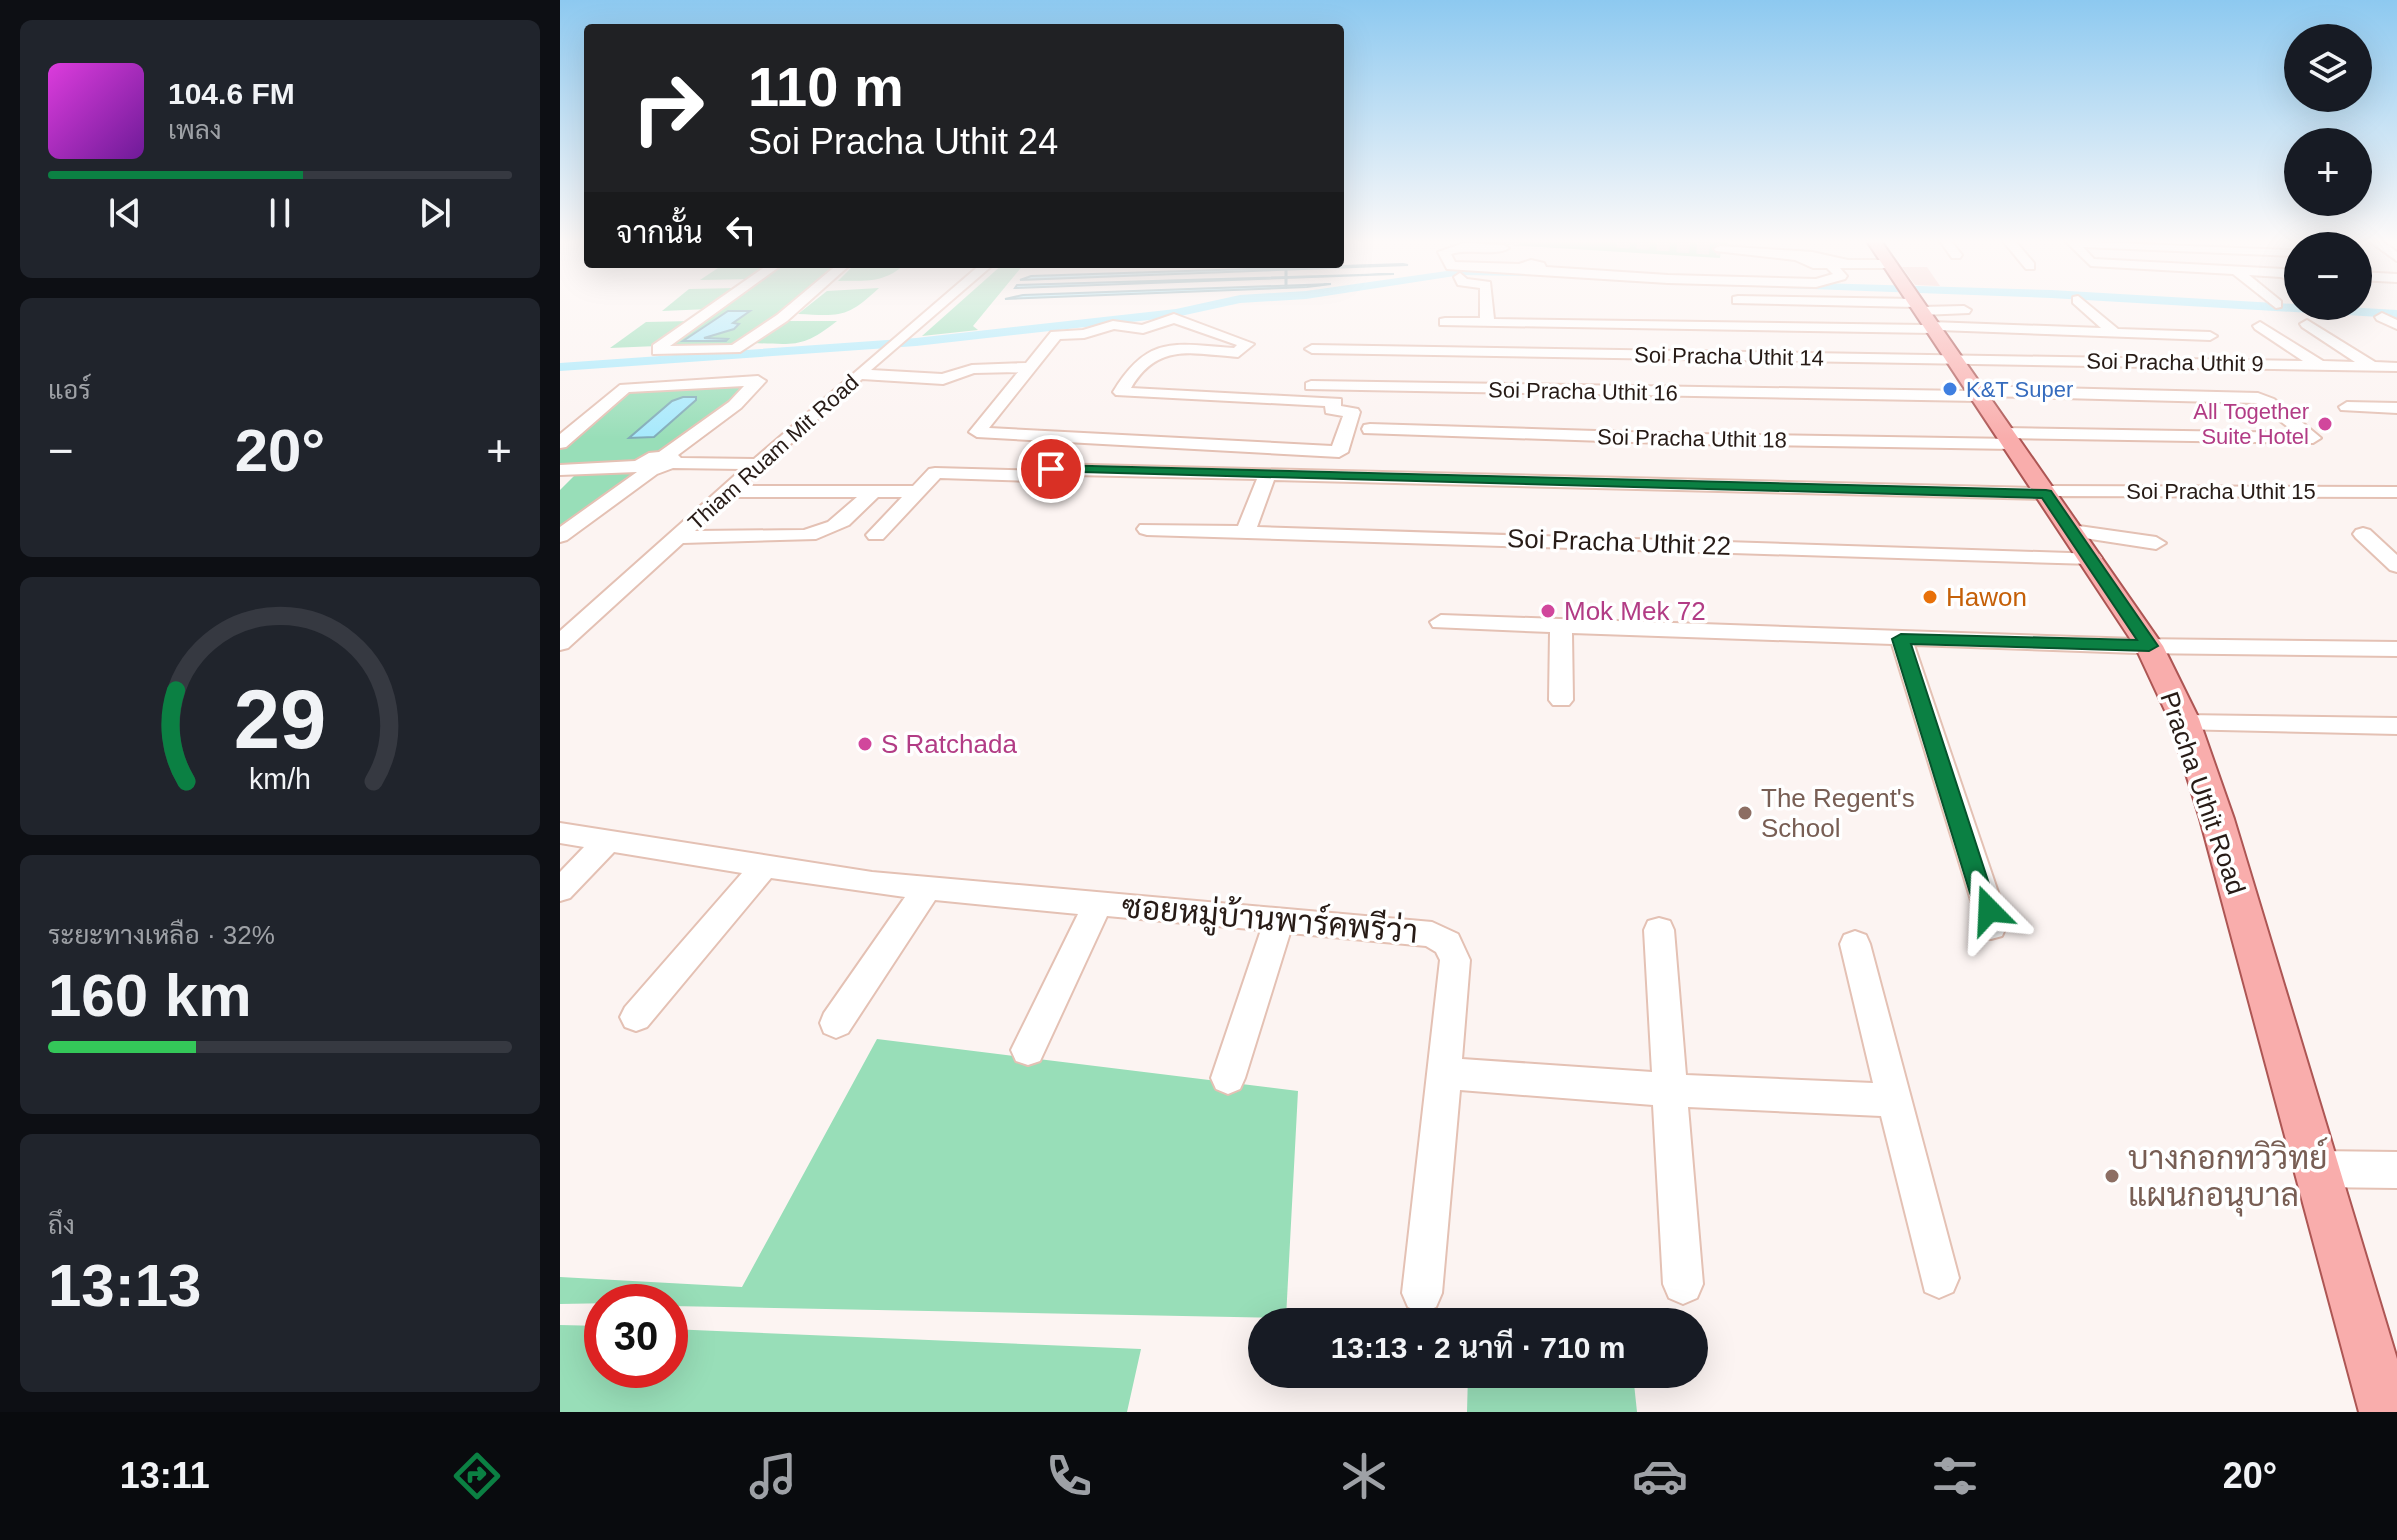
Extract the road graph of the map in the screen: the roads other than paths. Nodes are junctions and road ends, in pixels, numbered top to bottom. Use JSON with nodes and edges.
{"nodes":[{"id":1,"x":716,"y":307,"type":"edge"},
{"id":2,"x":795,"y":307,"type":"edge"},
{"id":3,"x":937,"y":307,"type":"edge"},
{"id":4,"x":1487,"y":307,"type":"edge"},
{"id":5,"x":1666,"y":307,"type":"edge"},
{"id":6,"x":1834,"y":307,"type":"edge"},
{"id":7,"x":1894,"y":307,"type":"edge"},
{"id":8,"x":2086,"y":307,"type":"edge"},
{"id":9,"x":1919,"y":308,"type":"junction"},
{"id":10,"x":1964,"y":310,"type":"dead end"},
{"id":11,"x":2382,"y":317,"type":"dead end"},
{"id":12,"x":1445,"y":322,"type":"dead end"},
{"id":13,"x":1487,"y":322,"type":"junction"},
{"id":14,"x":2307,"y":324,"type":"dead end"},
{"id":15,"x":2397,"y":325,"type":"edge"},
{"id":16,"x":2260,"y":326,"type":"dead end"},
{"id":17,"x":2114,"y":332,"type":"junction"},
{"id":18,"x":2210,"y":336,"type":"dead end"},
{"id":19,"x":1446,"y":340,"type":"dead end"},
{"id":20,"x":1312,"y":349,"type":"dead end"},
{"id":21,"x":1472,"y":352,"type":"junction"},
{"id":22,"x":1954,"y":359,"type":"junction"},
{"id":23,"x":2317,"y":364,"type":"junction"},
{"id":24,"x":2372,"y":366,"type":"junction"},
{"id":25,"x":1032,"y":367,"type":"junction"},
{"id":26,"x":2397,"y":367,"type":"edge"},
{"id":27,"x":858,"y":374,"type":"junction"},
{"id":28,"x":1189,"y":383,"type":"dead end"},
{"id":29,"x":1976,"y":393,"type":"junction"},
{"id":30,"x":2347,"y":407,"type":"dead end"},
{"id":31,"x":2397,"y":408,"type":"edge"},
{"id":32,"x":1370,"y":429,"type":"dead end"},
{"id":33,"x":2009,"y":438,"type":"junction"},
{"id":34,"x":2310,"y":439,"type":"joint"},
{"id":35,"x":560,"y":443,"type":"edge"},
{"id":36,"x":657,"y":464,"type":"junction"},
{"id":37,"x":760,"y":464,"type":"junction"},
{"id":38,"x":1051,"y":469,"type":"dead end"},
{"id":39,"x":560,"y":470,"type":"edge"},
{"id":40,"x":1268,"y":473,"type":"junction"},
{"id":41,"x":1121,"y":479,"type":"dead end"},
{"id":42,"x":873,"y":491,"type":"junction"},
{"id":43,"x":916,"y":491,"type":"junction"},
{"id":44,"x":729,"y":492,"type":"junction"},
{"id":45,"x":2045,"y":492,"type":"junction"},
{"id":46,"x":2397,"y":492,"type":"edge"},
{"id":47,"x":1147,"y":529,"type":"dead end"},
{"id":48,"x":1245,"y":532,"type":"junction"},
{"id":49,"x":2363,"y":534,"type":"dead end"},
{"id":50,"x":876,"y":535,"type":"dead end"},
{"id":51,"x":560,"y":536,"type":"edge"},
{"id":52,"x":678,"y":537,"type":"junction"},
{"id":53,"x":2156,"y":543,"type":"dead end"},
{"id":54,"x":2082,"y":545,"type":"junction"},
{"id":55,"x":2397,"y":566,"type":"edge"},
{"id":56,"x":1441,"y":622,"type":"dead end"},
{"id":57,"x":1561,"y":625,"type":"junction"},
{"id":58,"x":1901,"y":639,"type":"junction"},
{"id":59,"x":560,"y":643,"type":"edge"},
{"id":60,"x":2149,"y":646,"type":"junction"},
{"id":61,"x":2397,"y":649,"type":"edge"},
{"id":62,"x":1561,"y":700,"type":"dead end"},
{"id":63,"x":2185,"y":723,"type":"junction"},
{"id":64,"x":2397,"y":726,"type":"edge"},
{"id":65,"x":560,"y":833,"type":"edge"},
{"id":66,"x":608,"y":841,"type":"junction"},
{"id":67,"x":764,"y":867,"type":"junction"},
{"id":68,"x":928,"y":888,"type":"junction"},
{"id":69,"x":560,"y":890,"type":"edge"},
{"id":70,"x":1098,"y":903,"type":"junction"},
{"id":71,"x":1279,"y":920,"type":"junction"},
{"id":72,"x":1991,"y":927,"type":"dead end"},
{"id":73,"x":1659,"y":930,"type":"dead end"},
{"id":74,"x":1855,"y":944,"type":"dead end"},
{"id":75,"x":636,"y":1017,"type":"dead end"},
{"id":76,"x":836,"y":1023,"type":"dead end"},
{"id":77,"x":1028,"y":1050,"type":"dead end"},
{"id":78,"x":1444,"y":1073,"type":"junction"},
{"id":79,"x":1228,"y":1078,"type":"dead end"},
{"id":80,"x":1670,"y":1090,"type":"junction"},
{"id":81,"x":1895,"y":1100,"type":"junction"},
{"id":82,"x":2316,"y":1169,"type":"junction"},
{"id":83,"x":2397,"y":1170,"type":"edge"},
{"id":84,"x":1939,"y":1278,"type":"dead end"},
{"id":85,"x":1683,"y":1284,"type":"dead end"},
{"id":86,"x":1422,"y":1293,"type":"dead end"},
{"id":87,"x":2386,"y":1412,"type":"edge"}],
"edges":[{"from":1,"to":2,"type":"street"},
{"from":3,"to":27,"type":"street","name":"Thiam Ruam Mit Road"},
{"from":4,"to":13,"type":"street"},
{"from":5,"to":13,"type":"street"},
{"from":6,"to":9,"type":"street"},
{"from":7,"to":9,"type":"street"},
{"from":8,"to":17,"type":"street"},
{"from":9,"to":10,"type":"street"},
{"from":9,"to":17,"type":"street"},
{"from":9,"to":22,"type":"main road","name":"Pracha Uthit Road"},
{"from":11,"to":15,"type":"street"},
{"from":12,"to":13,"type":"street"},
{"from":14,"to":24,"type":"street"},
{"from":16,"to":23,"type":"street"},
{"from":17,"to":18,"type":"street"},
{"from":19,"to":21,"type":"street"},
{"from":20,"to":21,"type":"street","name":"Soi Pracha Uthit 14"},
{"from":21,"to":22,"type":"street","name":"Soi Pracha Uthit 14"},
{"from":22,"to":23,"type":"street","name":"Soi Pracha Uthit 9"},
{"from":22,"to":29,"type":"main road","name":"Pracha Uthit Road"},
{"from":23,"to":24,"type":"street","name":"Soi Pracha Uthit 9"},
{"from":24,"to":26,"type":"street","name":"Soi Pracha Uthit 9"},
{"from":25,"to":25,"type":"street"},
{"from":25,"to":27,"type":"street"},
{"from":27,"to":37,"type":"street","name":"Thiam Ruam Mit Road"},
{"from":28,"to":29,"type":"street","name":"Soi Pracha Uthit 16"},
{"from":29,"to":33,"type":"main road","name":"Pracha Uthit Road"},
{"from":29,"to":34,"type":"street","name":"Soi Pracha Uthit 16"},
{"from":30,"to":31,"type":"street"},
{"from":32,"to":33,"type":"street","name":"Soi Pracha Uthit 18"},
{"from":33,"to":34,"type":"street","name":"Soi Pracha Uthit 18"},
{"from":33,"to":45,"type":"main road","name":"Pracha Uthit Road"},
{"from":35,"to":36,"type":"street"},
{"from":36,"to":37,"type":"street"},
{"from":36,"to":39,"type":"street"},
{"from":36,"to":51,"type":"street"},
{"from":37,"to":44,"type":"street","name":"Thiam Ruam Mit Road"},
{"from":38,"to":40,"type":"street","name":"Soi Pracha Uthit 15"},
{"from":40,"to":45,"type":"street","name":"Soi Pracha Uthit 15"},
{"from":40,"to":48,"type":"street"},
{"from":41,"to":43,"type":"street"},
{"from":42,"to":43,"type":"street"},
{"from":42,"to":44,"type":"street"},
{"from":42,"to":52,"type":"street"},
{"from":43,"to":50,"type":"street"},
{"from":44,"to":52,"type":"street","name":"Thiam Ruam Mit Road"},
{"from":45,"to":46,"type":"street","name":"Soi Pracha Uthit 15"},
{"from":45,"to":54,"type":"main road","name":"Pracha Uthit Road"},
{"from":47,"to":48,"type":"street","name":"Soi Pracha Uthit 22"},
{"from":48,"to":54,"type":"street","name":"Soi Pracha Uthit 22"},
{"from":49,"to":55,"type":"street"},
{"from":52,"to":59,"type":"street","name":"Thiam Ruam Mit Road"},
{"from":53,"to":54,"type":"street","name":"Soi Pracha Uthit 22"},
{"from":54,"to":60,"type":"main road","name":"Pracha Uthit Road"},
{"from":56,"to":57,"type":"street"},
{"from":57,"to":58,"type":"street"},
{"from":57,"to":62,"type":"street"},
{"from":58,"to":60,"type":"street"},
{"from":58,"to":72,"type":"street"},
{"from":60,"to":61,"type":"street"},
{"from":60,"to":63,"type":"main road","name":"Pracha Uthit Road"},
{"from":63,"to":64,"type":"street"},
{"from":63,"to":82,"type":"main road","name":"Pracha Uthit Road"},
{"from":65,"to":66,"type":"street","name":"ซอยหมู่บ้านพาร์คพรีว่า"},
{"from":66,"to":67,"type":"street","name":"ซอยหมู่บ้านพาร์คพรีว่า"},
{"from":66,"to":69,"type":"street"},
{"from":67,"to":68,"type":"street","name":"ซอยหมู่บ้านพาร์คพรีว่า"},
{"from":67,"to":75,"type":"street"},
{"from":68,"to":70,"type":"street","name":"ซอยหมู่บ้านพาร์คพรีว่า"},
{"from":68,"to":76,"type":"street"},
{"from":70,"to":71,"type":"street","name":"ซอยหมู่บ้านพาร์คพรีว่า"},
{"from":70,"to":77,"type":"street"},
{"from":71,"to":78,"type":"street","name":"ซอยหมู่บ้านพาร์คพรีว่า"},
{"from":71,"to":79,"type":"street"},
{"from":73,"to":80,"type":"street"},
{"from":74,"to":81,"type":"street"},
{"from":78,"to":80,"type":"street"},
{"from":78,"to":86,"type":"street","name":"ซอยหมู่บ้านพาร์คพรีว่า"},
{"from":80,"to":81,"type":"street"},
{"from":80,"to":85,"type":"street"},
{"from":81,"to":84,"type":"street"},
{"from":82,"to":83,"type":"street"},
{"from":82,"to":87,"type":"main road","name":"Pracha Uthit Road"}]}
